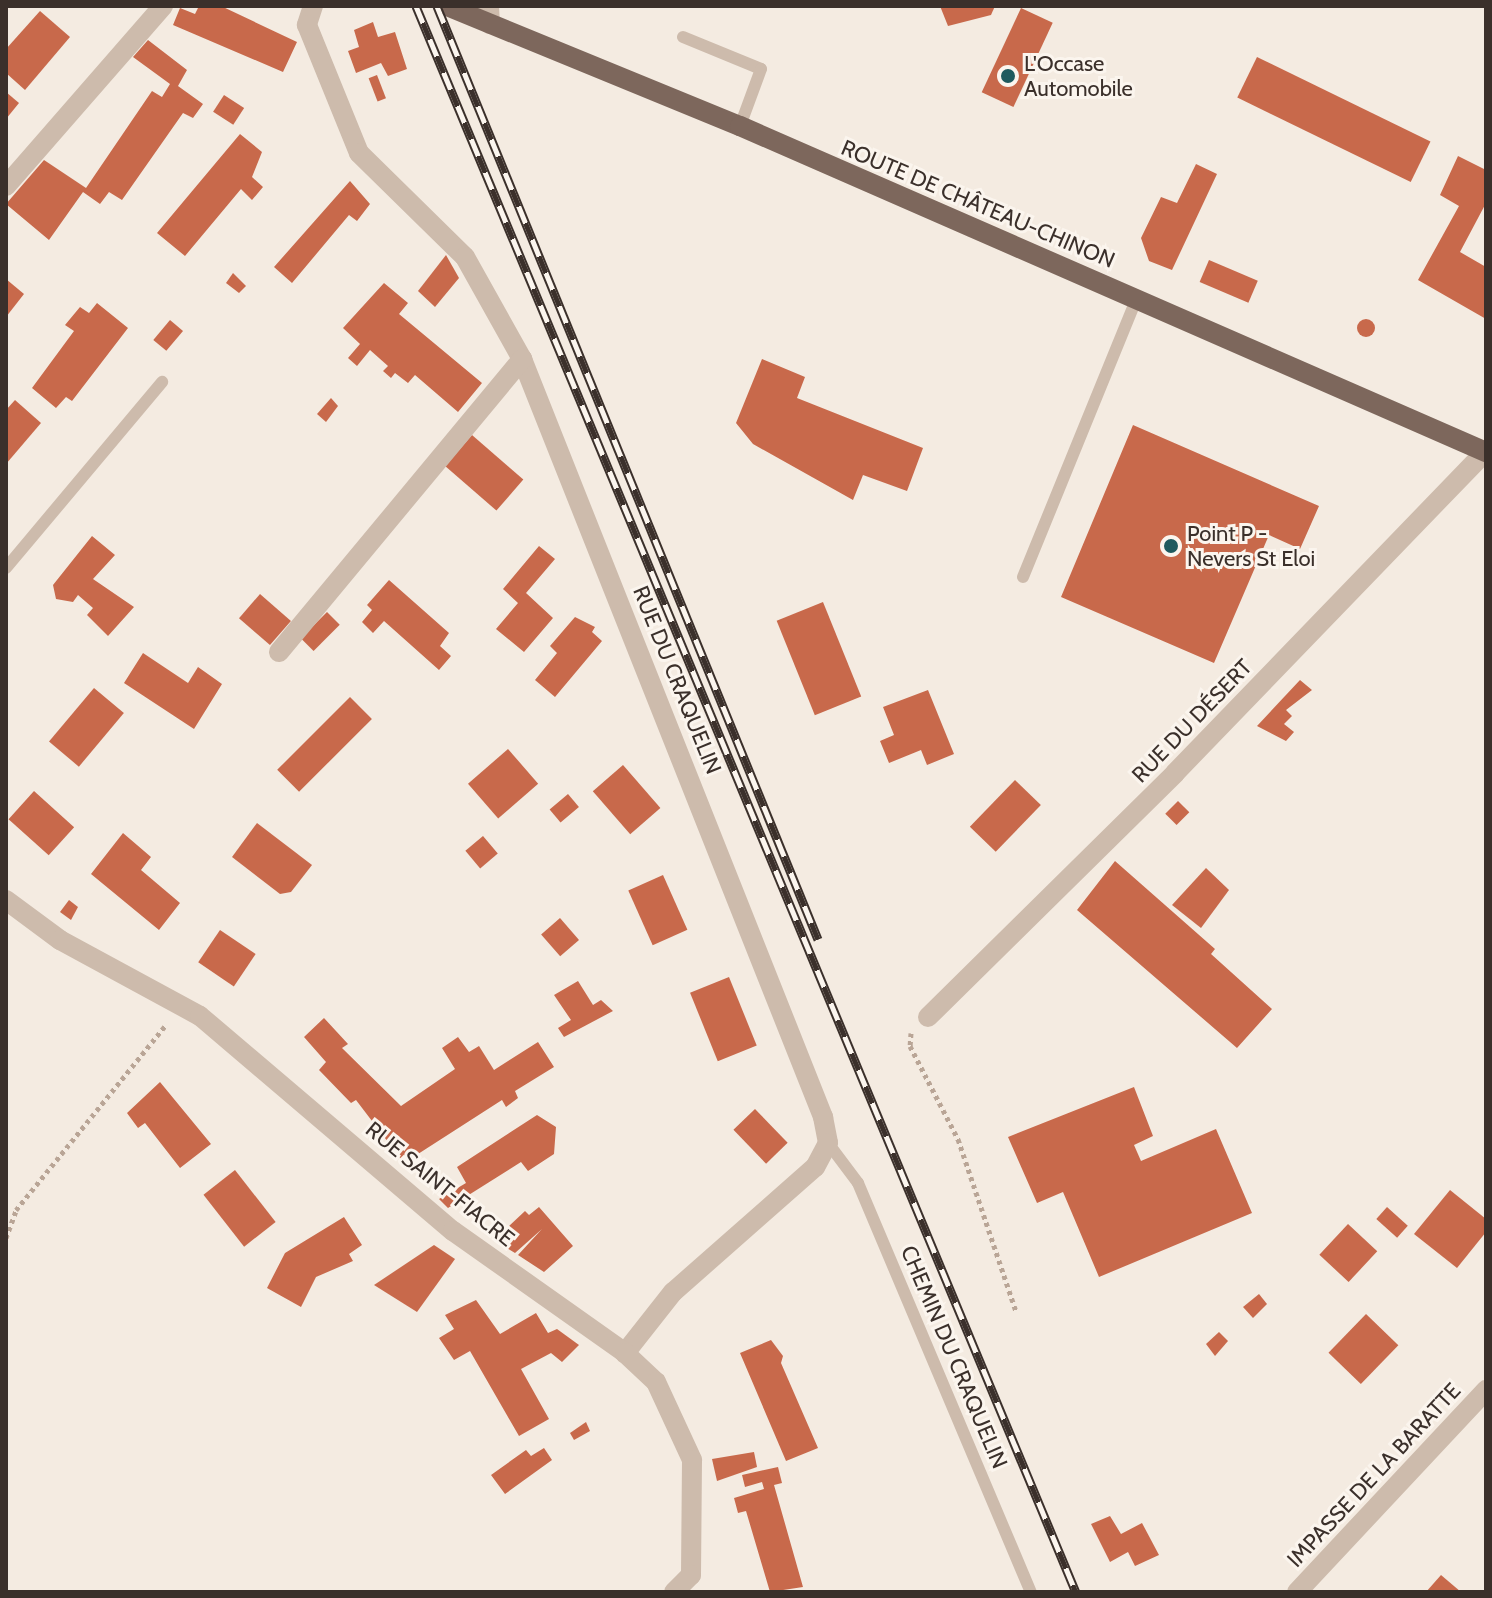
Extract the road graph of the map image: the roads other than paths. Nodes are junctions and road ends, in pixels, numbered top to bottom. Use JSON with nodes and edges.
{"nodes":[{"id":1,"x":163,"y":6,"type":"edge"},
{"id":2,"x":313,"y":6,"type":"edge"},
{"id":3,"x":447,"y":6,"type":"edge"},
{"id":4,"x":490,"y":15,"type":"edge"},
{"id":5,"x":683,"y":37,"type":"dead end"},
{"id":6,"x":740,"y":126,"type":"junction"},
{"id":7,"x":6,"y":186,"type":"edge"},
{"id":8,"x":1137,"y":298,"type":"junction"},
{"id":9,"x":522,"y":359,"type":"junction"},
{"id":10,"x":162,"y":382,"type":"dead end"},
{"id":11,"x":1486,"y":452,"type":"edge"},
{"id":12,"x":6,"y":568,"type":"edge"},
{"id":13,"x":1023,"y":577,"type":"dead end"},
{"id":14,"x":279,"y":652,"type":"dead end"},
{"id":15,"x":6,"y":900,"type":"edge"},
{"id":16,"x":928,"y":1017,"type":"road end"},
{"id":17,"x":828,"y":1143,"type":"junction"},
{"id":18,"x":625,"y":1353,"type":"junction"},
{"id":19,"x":1486,"y":1390,"type":"edge"},
{"id":20,"x":674,"y":1592,"type":"edge"},
{"id":21,"x":1031,"y":1592,"type":"edge"},
{"id":22,"x":1297,"y":1592,"type":"edge"}],
"edges":[{"from":1,"to":7,"type":"street"},
{"from":2,"to":9,"type":"street","name":"RUE DU CRAQUELIN"},
{"from":3,"to":4,"type":"main road","name":"ROUTE DE CHÂTEAU-CHINON"},
{"from":4,"to":6,"type":"main road","name":"ROUTE DE CHÂTEAU-CHINON"},
{"from":5,"to":6,"type":"lane"},
{"from":6,"to":8,"type":"main road","name":"ROUTE DE CHÂTEAU-CHINON"},
{"from":8,"to":11,"type":"main road","name":"ROUTE DE CHÂTEAU-CHINON"},
{"from":8,"to":13,"type":"lane"},
{"from":9,"to":14,"type":"street"},
{"from":9,"to":17,"type":"street","name":"RUE DU CRAQUELIN"},
{"from":10,"to":12,"type":"lane"},
{"from":11,"to":16,"type":"street","name":"RUE DU DÉSERT"},
{"from":15,"to":18,"type":"street","name":"RUE SAINT-FIACRE"},
{"from":17,"to":18,"type":"street"},
{"from":17,"to":21,"type":"lane","name":"CHEMIN DU CRAQUELIN"},
{"from":18,"to":20,"type":"street","name":"RUE SAINT-FIACRE"},
{"from":19,"to":22,"type":"street","name":"IMPASSE DE LA BARATTE"}]}
